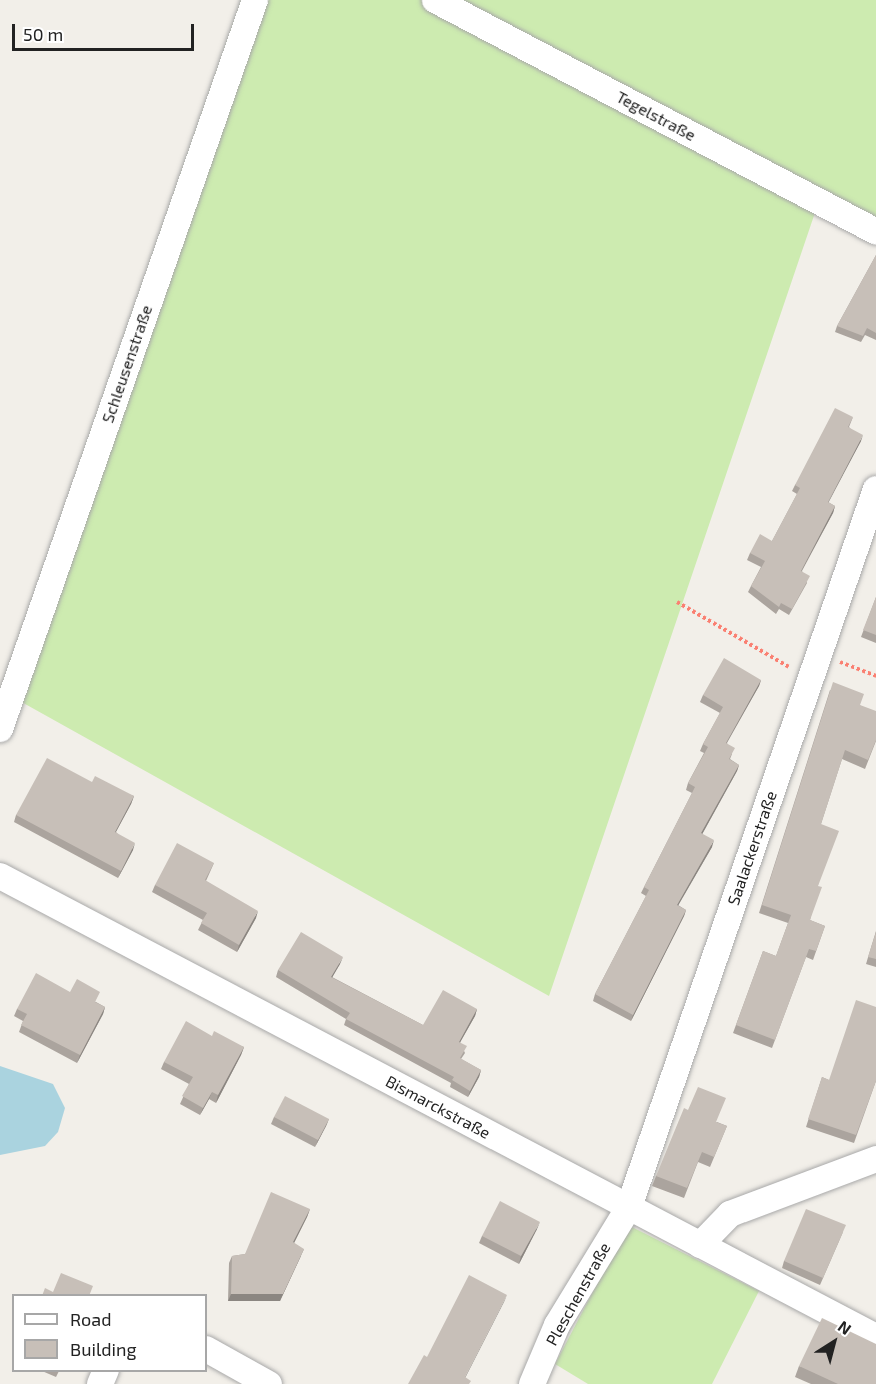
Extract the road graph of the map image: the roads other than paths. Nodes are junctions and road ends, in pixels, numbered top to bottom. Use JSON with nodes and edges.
{"nodes":[{"id":1,"x":255,"y":0,"type":"edge"},
{"id":2,"x":435,"y":0,"type":"edge"},
{"id":3,"x":876,"y":232,"type":"edge"},
{"id":4,"x":876,"y":489,"type":"edge"},
{"id":5,"x":0,"y":729,"type":"edge"},
{"id":6,"x":0,"y":876,"type":"edge"},
{"id":7,"x":876,"y":1159,"type":"edge"},
{"id":8,"x":629,"y":1207,"type":"junction"},
{"id":9,"x":700,"y":1245,"type":"junction"},
{"id":10,"x":876,"y":1337,"type":"edge"},
{"id":11,"x":207,"y":1350,"type":"edge"},
{"id":12,"x":269,"y":1384,"type":"edge"},
{"id":13,"x":532,"y":1384,"type":"edge"}],
"edges":[{"from":1,"to":5,"type":"street","name":"Schleusenstraße"},
{"from":2,"to":3,"type":"street","name":"Tegelstraße"},
{"from":4,"to":8,"type":"street","name":"Saalackerstraße"},
{"from":6,"to":8,"type":"street","name":"Bismarckstraße"},
{"from":7,"to":9,"type":"street"},
{"from":8,"to":9,"type":"street","name":"Bismarckstraße"},
{"from":8,"to":13,"type":"street","name":"Pleschenstraße"},
{"from":9,"to":10,"type":"street","name":"Bismarckstraße"},
{"from":11,"to":12,"type":"street"}]}
